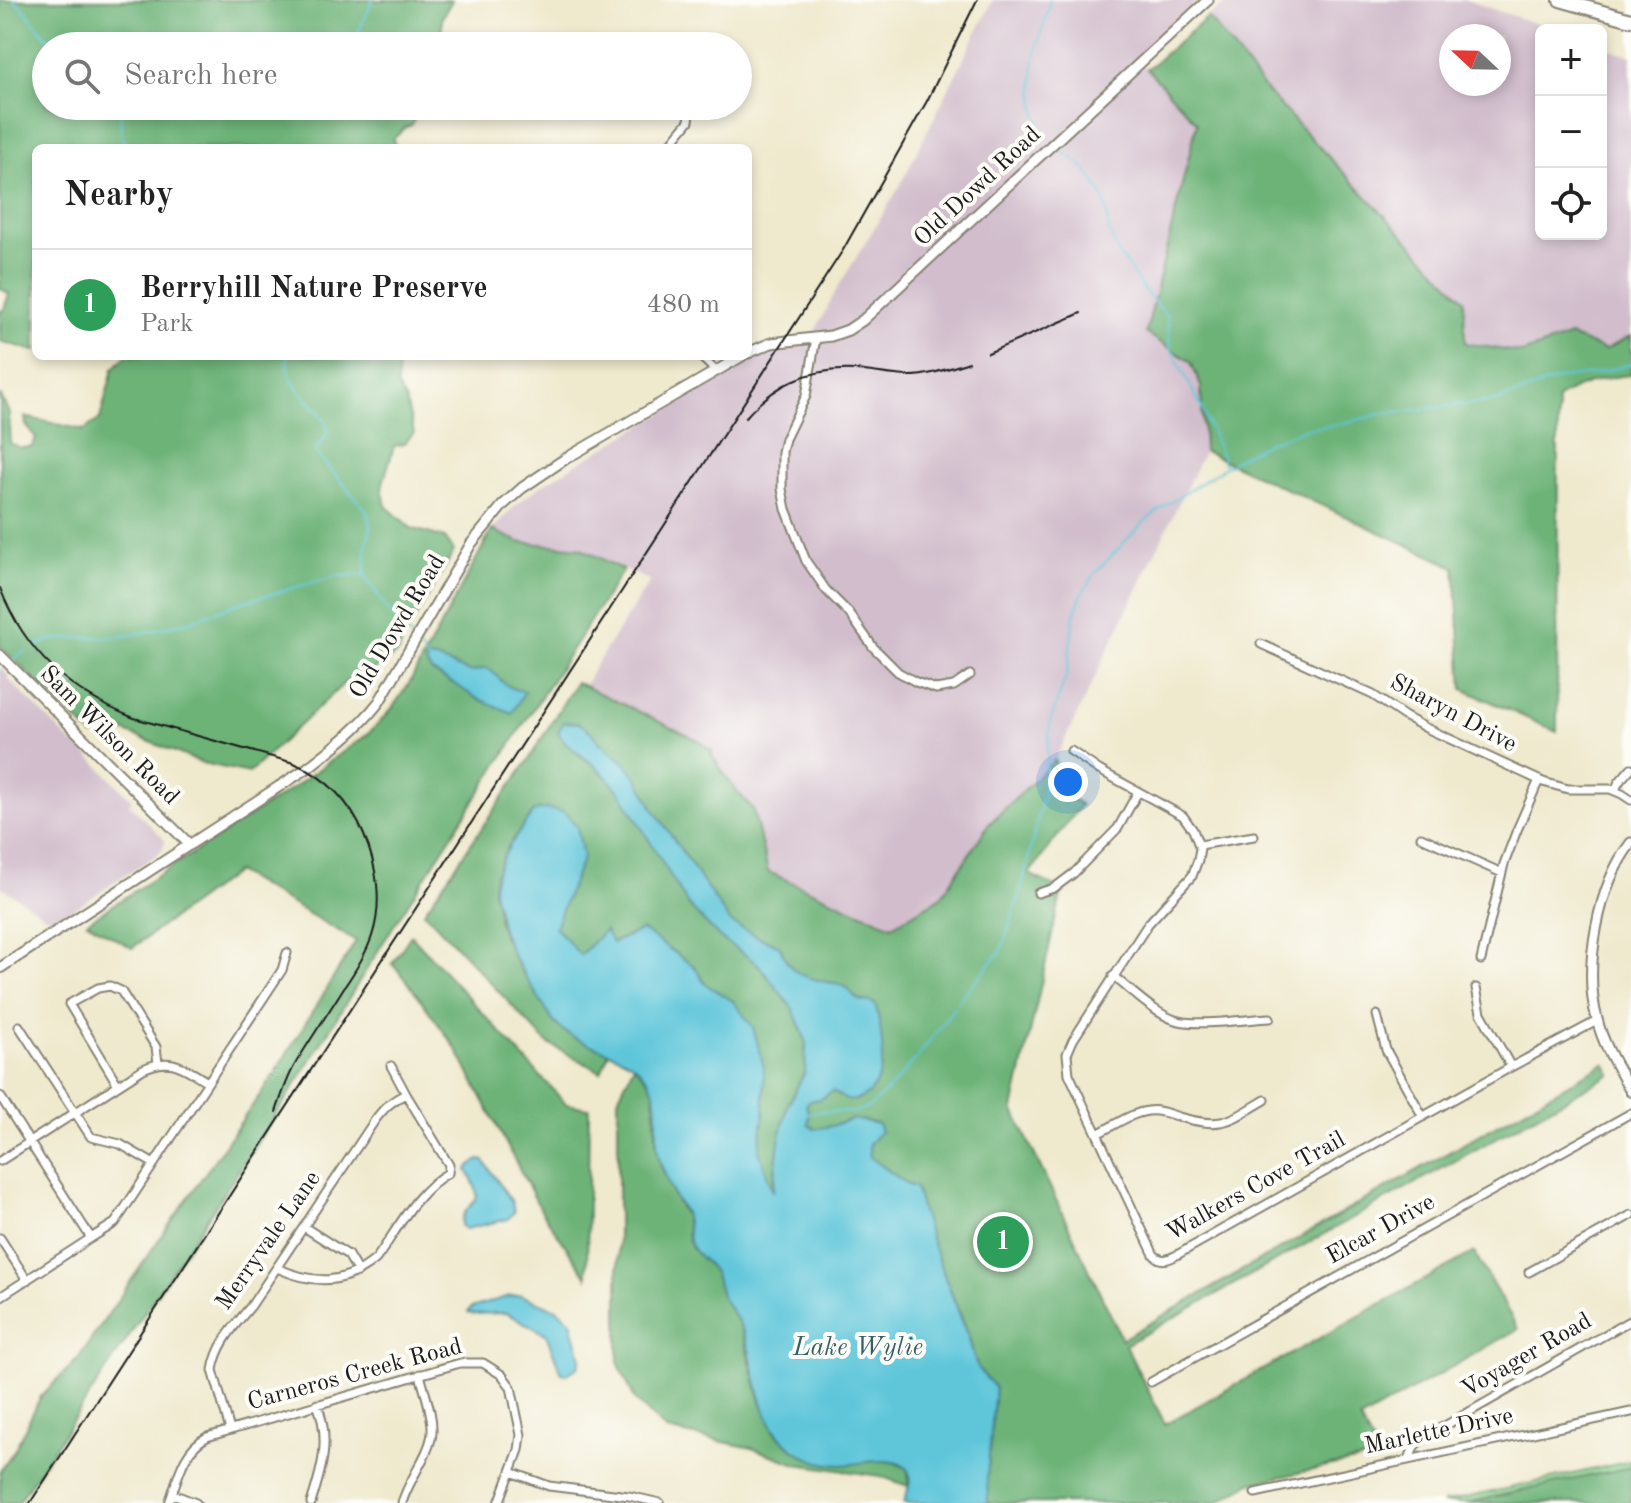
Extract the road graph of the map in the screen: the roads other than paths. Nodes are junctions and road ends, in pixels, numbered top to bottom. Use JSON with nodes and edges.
{"nodes":[{"id":1,"x":1208,"y":0,"type":"edge"},
{"id":2,"x":1560,"y":0,"type":"edge"},
{"id":3,"x":1631,"y":20,"type":"edge"},
{"id":4,"x":689,"y":120,"type":"edge"},
{"id":5,"x":670,"y":144,"type":"edge"},
{"id":6,"x":816,"y":338,"type":"junction"},
{"id":7,"x":752,"y":351,"type":"edge"},
{"id":8,"x":704,"y":360,"type":"edge"},
{"id":9,"x":735,"y":360,"type":"edge"},
{"id":10,"x":716,"y":371,"type":"junction"},
{"id":11,"x":1261,"y":644,"type":"dead end"},
{"id":12,"x":0,"y":655,"type":"edge"},
{"id":13,"x":970,"y":675,"type":"dead end"},
{"id":14,"x":1071,"y":751,"type":"dead end"},
{"id":15,"x":1631,"y":768,"type":"edge"},
{"id":16,"x":1539,"y":780,"type":"junction"},
{"id":17,"x":1615,"y":790,"type":"junction"},
{"id":18,"x":1138,"y":792,"type":"junction"},
{"id":19,"x":1631,"y":800,"type":"edge"},
{"id":20,"x":1254,"y":836,"type":"dead end"},
{"id":21,"x":1421,"y":837,"type":"dead end"},
{"id":22,"x":1631,"y":843,"type":"edge"},
{"id":23,"x":190,"y":845,"type":"junction"},
{"id":24,"x":1200,"y":845,"type":"junction"},
{"id":25,"x":1502,"y":873,"type":"junction"},
{"id":26,"x":1038,"y":893,"type":"dead end"},
{"id":27,"x":287,"y":953,"type":"dead end"},
{"id":28,"x":1481,"y":960,"type":"dead end"},
{"id":29,"x":0,"y":968,"type":"edge"},
{"id":30,"x":1113,"y":976,"type":"junction"},
{"id":31,"x":1476,"y":988,"type":"dead end"},
{"id":32,"x":1377,"y":1015,"type":"dead end"},
{"id":33,"x":1270,"y":1018,"type":"dead end"},
{"id":34,"x":1597,"y":1021,"type":"junction"},
{"id":35,"x":19,"y":1026,"type":"dead end"},
{"id":36,"x":158,"y":1063,"type":"junction"},
{"id":37,"x":391,"y":1066,"type":"dead end"},
{"id":38,"x":1511,"y":1067,"type":"junction"},
{"id":39,"x":208,"y":1082,"type":"junction"},
{"id":40,"x":118,"y":1085,"type":"junction"},
{"id":41,"x":1631,"y":1091,"type":"edge"},
{"id":42,"x":406,"y":1094,"type":"junction"},
{"id":43,"x":0,"y":1096,"type":"edge"},
{"id":44,"x":1265,"y":1100,"type":"dead end"},
{"id":45,"x":75,"y":1113,"type":"junction"},
{"id":46,"x":1631,"y":1113,"type":"edge"},
{"id":47,"x":1423,"y":1117,"type":"junction"},
{"id":48,"x":1097,"y":1134,"type":"junction"},
{"id":49,"x":30,"y":1141,"type":"junction"},
{"id":50,"x":0,"y":1161,"type":"edge"},
{"id":51,"x":154,"y":1164,"type":"junction"},
{"id":52,"x":1631,"y":1215,"type":"edge"},
{"id":53,"x":304,"y":1227,"type":"junction"},
{"id":54,"x":0,"y":1238,"type":"edge"},
{"id":55,"x":91,"y":1238,"type":"junction"},
{"id":56,"x":277,"y":1268,"type":"junction"},
{"id":57,"x":358,"y":1272,"type":"junction"},
{"id":58,"x":1529,"y":1272,"type":"dead end"},
{"id":59,"x":27,"y":1280,"type":"junction"},
{"id":60,"x":0,"y":1297,"type":"edge"},
{"id":61,"x":1631,"y":1320,"type":"edge"},
{"id":62,"x":420,"y":1374,"type":"junction"},
{"id":63,"x":1151,"y":1382,"type":"dead end"},
{"id":64,"x":317,"y":1404,"type":"junction"},
{"id":65,"x":1631,"y":1412,"type":"edge"},
{"id":66,"x":230,"y":1430,"type":"junction"},
{"id":67,"x":1409,"y":1459,"type":"junction"},
{"id":68,"x":511,"y":1472,"type":"junction"},
{"id":69,"x":1255,"y":1493,"type":"dead end"},
{"id":70,"x":173,"y":1494,"type":"junction"},
{"id":71,"x":169,"y":1503,"type":"edge"},
{"id":72,"x":196,"y":1503,"type":"edge"},
{"id":73,"x":311,"y":1503,"type":"edge"},
{"id":74,"x":402,"y":1503,"type":"edge"},
{"id":75,"x":499,"y":1503,"type":"edge"},
{"id":76,"x":660,"y":1503,"type":"edge"}],
"edges":[{"from":1,"to":6,"type":"street","name":"Old Dowd Road"},
{"from":2,"to":3,"type":"highway"},
{"from":4,"to":5,"type":"street"},
{"from":6,"to":7,"type":"street","name":"Old Dowd Road"},
{"from":6,"to":13,"type":"street"},
{"from":8,"to":10,"type":"street"},
{"from":9,"to":10,"type":"street","name":"Old Dowd Road"},
{"from":10,"to":23,"type":"street","name":"Old Dowd Road"},
{"from":11,"to":16,"type":"street","name":"Sharyn Drive"},
{"from":12,"to":23,"type":"street","name":"Sam Wilson Road"},
{"from":14,"to":18,"type":"street"},
{"from":15,"to":17,"type":"street"},
{"from":16,"to":17,"type":"street","name":"Sharyn Drive"},
{"from":16,"to":25,"type":"street"},
{"from":17,"to":19,"type":"street"},
{"from":18,"to":24,"type":"street"},
{"from":18,"to":26,"type":"street"},
{"from":20,"to":24,"type":"street"},
{"from":21,"to":25,"type":"street"},
{"from":22,"to":34,"type":"street"},
{"from":23,"to":29,"type":"street","name":"Old Dowd Road"},
{"from":24,"to":30,"type":"street","name":"Walkers Cove Trail"},
{"from":25,"to":28,"type":"street"},
{"from":27,"to":39,"type":"street"},
{"from":30,"to":33,"type":"street"},
{"from":30,"to":48,"type":"street","name":"Walkers Cove Trail"},
{"from":31,"to":38,"type":"street"},
{"from":32,"to":47,"type":"street"},
{"from":34,"to":38,"type":"street","name":"Walkers Cove Trail"},
{"from":34,"to":41,"type":"street"},
{"from":35,"to":45,"type":"street"},
{"from":36,"to":39,"type":"street"},
{"from":36,"to":40,"type":"street"},
{"from":36,"to":40,"type":"street"},
{"from":37,"to":42,"type":"street"},
{"from":38,"to":47,"type":"street","name":"Walkers Cove Trail"},
{"from":39,"to":51,"type":"street"},
{"from":40,"to":45,"type":"street"},
{"from":42,"to":53,"type":"street","name":"Merryvale Lane"},
{"from":42,"to":57,"type":"street"},
{"from":43,"to":49,"type":"street"},
{"from":44,"to":48,"type":"street"},
{"from":45,"to":49,"type":"street"},
{"from":45,"to":51,"type":"street"},
{"from":46,"to":63,"type":"street","name":"Elcar Drive"},
{"from":47,"to":48,"type":"street","name":"Walkers Cove Trail"},
{"from":49,"to":50,"type":"street"},
{"from":49,"to":55,"type":"street"},
{"from":51,"to":55,"type":"street"},
{"from":52,"to":58,"type":"street"},
{"from":53,"to":56,"type":"street","name":"Merryvale Lane"},
{"from":53,"to":57,"type":"street"},
{"from":54,"to":59,"type":"street"},
{"from":55,"to":59,"type":"street"},
{"from":56,"to":57,"type":"street"},
{"from":56,"to":66,"type":"street","name":"Merryvale Lane"},
{"from":59,"to":60,"type":"street"},
{"from":61,"to":67,"type":"street","name":"Voyager Road"},
{"from":62,"to":64,"type":"street","name":"Carneros Creek Road"},
{"from":62,"to":68,"type":"street","name":"Carneros Creek Road"},
{"from":62,"to":74,"type":"street"},
{"from":64,"to":66,"type":"street","name":"Carneros Creek Road"},
{"from":64,"to":73,"type":"street"},
{"from":65,"to":67,"type":"street","name":"Marlette Drive"},
{"from":66,"to":70,"type":"street","name":"Carneros Creek Road"},
{"from":67,"to":69,"type":"street","name":"Marlette Drive"},
{"from":68,"to":75,"type":"street","name":"Carneros Creek Road"},
{"from":68,"to":76,"type":"street"},
{"from":70,"to":71,"type":"street","name":"Carneros Creek Road"},
{"from":70,"to":72,"type":"street"}]}
